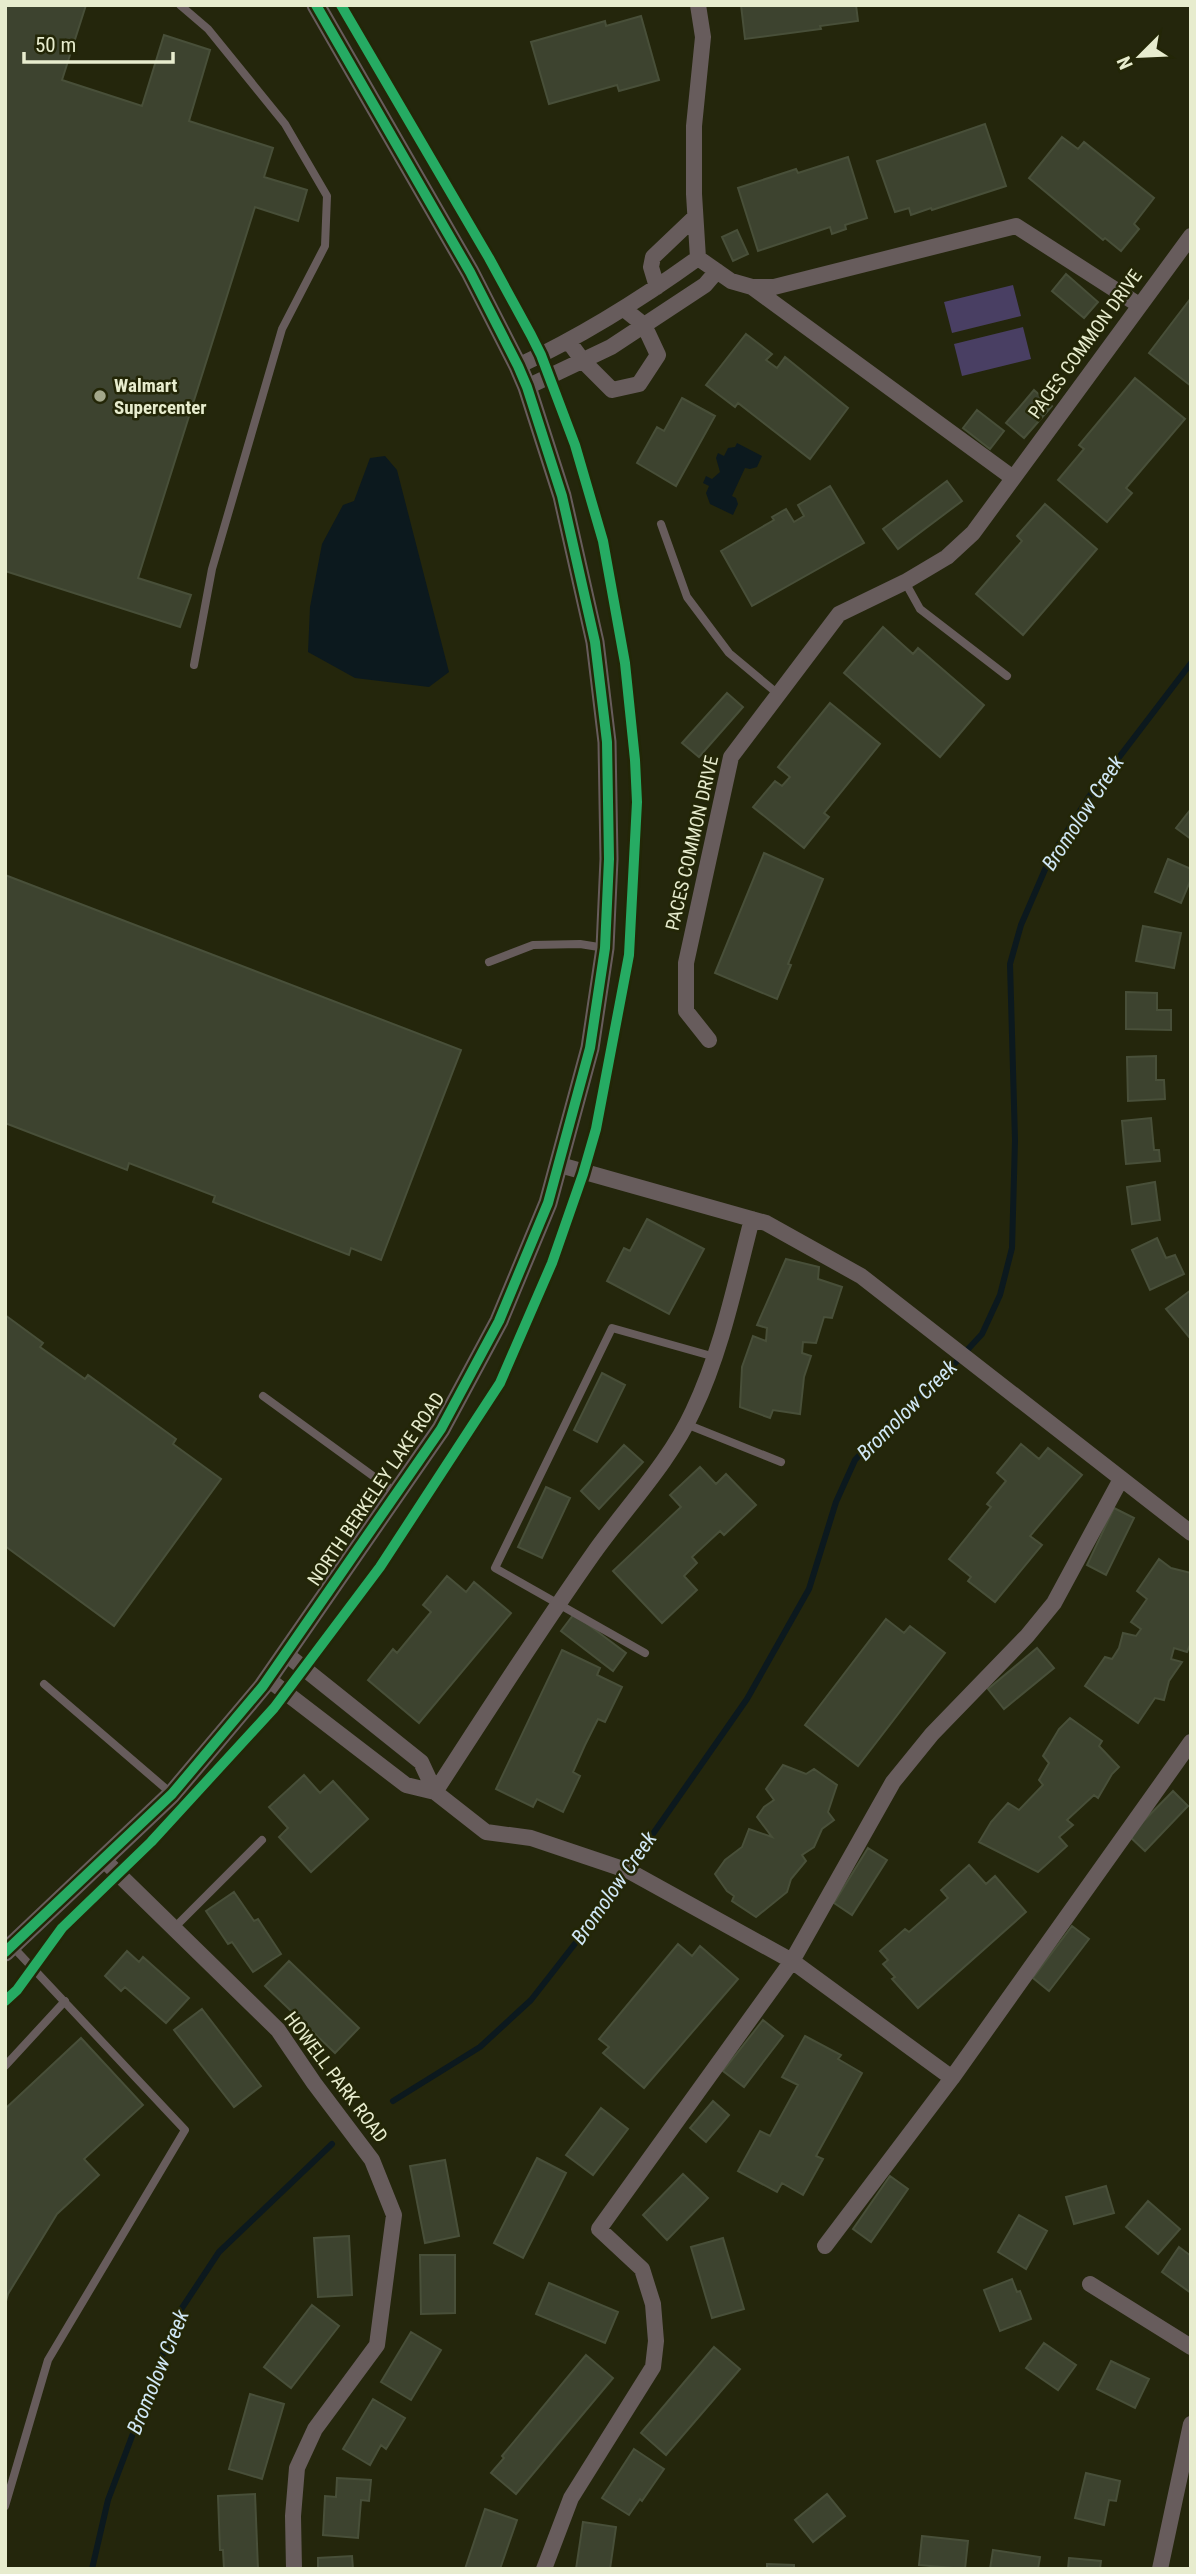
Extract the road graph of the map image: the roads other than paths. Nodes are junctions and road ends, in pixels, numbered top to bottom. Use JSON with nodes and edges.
{"nodes":[{"id":1,"x":180,"y":5,"type":"edge"},
{"id":2,"x":316,"y":5,"type":"edge"},
{"id":3,"x":698,"y":5,"type":"edge"},
{"id":4,"x":695,"y":217,"type":"junction"},
{"id":5,"x":1191,"y":236,"type":"edge"},
{"id":6,"x":698,"y":258,"type":"junction"},
{"id":7,"x":717,"y":271,"type":"junction"},
{"id":8,"x":752,"y":287,"type":"junction"},
{"id":9,"x":657,"y":288,"type":"junction"},
{"id":10,"x":1139,"y":305,"type":"junction"},
{"id":11,"x":624,"y":309,"type":"junction"},
{"id":12,"x":644,"y":325,"type":"junction"},
{"id":13,"x":569,"y":342,"type":"junction"},
{"id":14,"x":583,"y":361,"type":"junction"},
{"id":15,"x":518,"y":366,"type":"junction"},
{"id":16,"x":527,"y":387,"type":"junction"},
{"id":17,"x":1013,"y":478,"type":"junction"},
{"id":18,"x":661,"y":524,"type":"dead end"},
{"id":19,"x":905,"y":582,"type":"junction"},
{"id":20,"x":194,"y":664,"type":"dead end"},
{"id":21,"x":1007,"y":676,"type":"dead end"},
{"id":22,"x":778,"y":694,"type":"junction"},
{"id":23,"x":605,"y":948,"type":"junction"},
{"id":24,"x":489,"y":962,"type":"dead end"},
{"id":25,"x":709,"y":1040,"type":"dead end"},
{"id":26,"x":560,"y":1165,"type":"junction"},
{"id":27,"x":752,"y":1219,"type":"junction"},
{"id":28,"x":716,"y":1357,"type":"junction"},
{"id":29,"x":262,"y":1396,"type":"dead end"},
{"id":30,"x":686,"y":1424,"type":"junction"},
{"id":31,"x":782,"y":1462,"type":"dead end"},
{"id":32,"x":1121,"y":1479,"type":"junction"},
{"id":33,"x":397,"y":1494,"type":"junction"},
{"id":34,"x":1191,"y":1534,"type":"edge"},
{"id":35,"x":559,"y":1603,"type":"junction"},
{"id":36,"x":645,"y":1653,"type":"dead end"},
{"id":37,"x":286,"y":1654,"type":"junction"},
{"id":38,"x":268,"y":1679,"type":"junction"},
{"id":39,"x":44,"y":1684,"type":"dead end"},
{"id":40,"x":366,"y":1716,"type":"junction"},
{"id":41,"x":347,"y":1739,"type":"junction"},
{"id":42,"x":1191,"y":1742,"type":"edge"},
{"id":43,"x":400,"y":1744,"type":"junction"},
{"id":44,"x":383,"y":1767,"type":"junction"},
{"id":45,"x":435,"y":1793,"type":"junction"},
{"id":46,"x":172,"y":1794,"type":"junction"},
{"id":47,"x":262,"y":1840,"type":"dead end"},
{"id":48,"x":104,"y":1860,"type":"junction"},
{"id":49,"x":174,"y":1928,"type":"junction"},
{"id":50,"x":8,"y":1949,"type":"edge"},
{"id":51,"x":792,"y":1961,"type":"junction"},
{"id":52,"x":65,"y":2001,"type":"junction"},
{"id":53,"x":5,"y":2066,"type":"edge"},
{"id":54,"x":952,"y":2078,"type":"junction"},
{"id":55,"x":825,"y":2246,"type":"dead end"},
{"id":56,"x":1090,"y":2284,"type":"dead end"},
{"id":57,"x":1191,"y":2347,"type":"edge"},
{"id":58,"x":1191,"y":2424,"type":"edge"},
{"id":59,"x":5,"y":2506,"type":"edge"},
{"id":60,"x":294,"y":2569,"type":"edge"},
{"id":61,"x":544,"y":2569,"type":"edge"},
{"id":62,"x":1160,"y":2569,"type":"edge"}],
"edges":[{"from":1,"to":20,"type":"lane"},
{"from":2,"to":15,"type":"street","name":"NORTH BERKELEY LAKE ROAD"},
{"from":3,"to":4,"type":"street"},
{"from":4,"to":6,"type":"street"},
{"from":4,"to":9,"type":"street"},
{"from":5,"to":10,"type":"street","name":"PACES COMMON DRIVE"},
{"from":6,"to":7,"type":"street"},
{"from":6,"to":9,"type":"street"},
{"from":7,"to":8,"type":"street"},
{"from":7,"to":12,"type":"street"},
{"from":8,"to":10,"type":"street"},
{"from":8,"to":17,"type":"street"},
{"from":9,"to":11,"type":"street"},
{"from":10,"to":17,"type":"street","name":"PACES COMMON DRIVE"},
{"from":11,"to":12,"type":"street"},
{"from":11,"to":13,"type":"street"},
{"from":12,"to":14,"type":"street"},
{"from":12,"to":14,"type":"street"},
{"from":13,"to":14,"type":"street"},
{"from":13,"to":15,"type":"street"},
{"from":14,"to":16,"type":"street"},
{"from":15,"to":16,"type":"street","name":"NORTH BERKELEY LAKE ROAD"},
{"from":16,"to":23,"type":"street","name":"NORTH BERKELEY LAKE ROAD"},
{"from":17,"to":19,"type":"street","name":"PACES COMMON DRIVE"},
{"from":18,"to":22,"type":"lane"},
{"from":19,"to":21,"type":"lane"},
{"from":19,"to":22,"type":"street","name":"PACES COMMON DRIVE"},
{"from":22,"to":25,"type":"street","name":"PACES COMMON DRIVE"},
{"from":23,"to":24,"type":"lane"},
{"from":23,"to":26,"type":"street","name":"NORTH BERKELEY LAKE ROAD"},
{"from":26,"to":27,"type":"street"},
{"from":26,"to":33,"type":"street","name":"NORTH BERKELEY LAKE ROAD"},
{"from":27,"to":28,"type":"street"},
{"from":27,"to":32,"type":"street"},
{"from":28,"to":30,"type":"street"},
{"from":28,"to":35,"type":"lane"},
{"from":29,"to":33,"type":"lane"},
{"from":30,"to":31,"type":"lane"},
{"from":30,"to":35,"type":"street"},
{"from":32,"to":34,"type":"street"},
{"from":32,"to":51,"type":"street"},
{"from":33,"to":37,"type":"street","name":"NORTH BERKELEY LAKE ROAD"},
{"from":35,"to":36,"type":"lane"},
{"from":35,"to":45,"type":"street"},
{"from":37,"to":38,"type":"street","name":"NORTH BERKELEY LAKE ROAD"},
{"from":37,"to":40,"type":"street"},
{"from":38,"to":41,"type":"street"},
{"from":38,"to":46,"type":"street","name":"NORTH BERKELEY LAKE ROAD"},
{"from":39,"to":46,"type":"lane"},
{"from":40,"to":41,"type":"street"},
{"from":40,"to":43,"type":"street"},
{"from":41,"to":44,"type":"street"},
{"from":42,"to":54,"type":"street"},
{"from":43,"to":44,"type":"street"},
{"from":43,"to":45,"type":"street"},
{"from":44,"to":45,"type":"street"},
{"from":45,"to":51,"type":"street"},
{"from":46,"to":48,"type":"street","name":"NORTH BERKELEY LAKE ROAD"},
{"from":47,"to":49,"type":"lane"},
{"from":48,"to":49,"type":"street","name":"HOWELL PARK ROAD"},
{"from":48,"to":50,"type":"street","name":"NORTH BERKELEY LAKE ROAD"},
{"from":49,"to":60,"type":"street","name":"HOWELL PARK ROAD"},
{"from":50,"to":52,"type":"lane"},
{"from":51,"to":54,"type":"street"},
{"from":51,"to":61,"type":"street"},
{"from":52,"to":53,"type":"lane"},
{"from":52,"to":59,"type":"lane"},
{"from":54,"to":55,"type":"street"},
{"from":56,"to":57,"type":"street"},
{"from":58,"to":62,"type":"street"}]}
